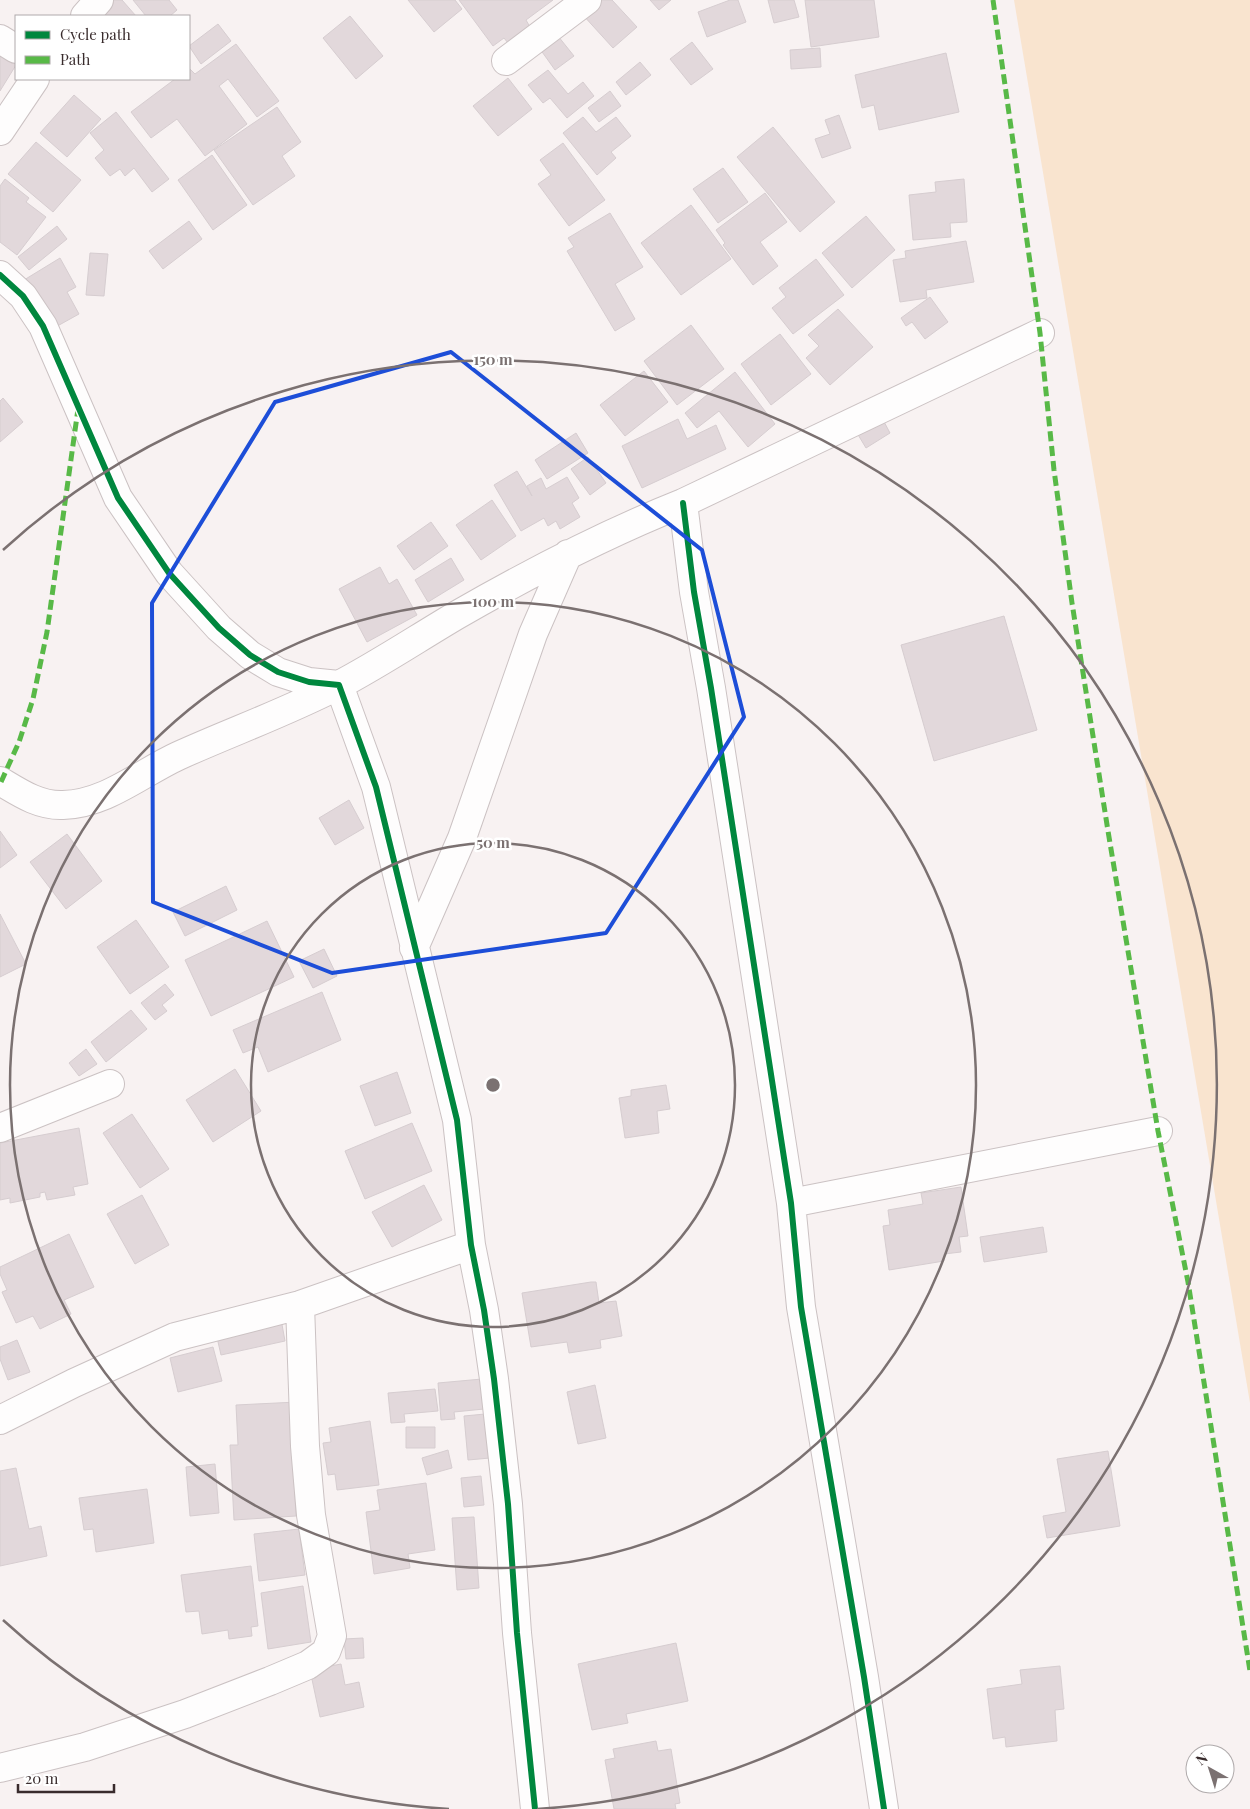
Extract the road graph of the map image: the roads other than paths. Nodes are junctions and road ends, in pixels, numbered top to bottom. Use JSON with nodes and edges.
{"nodes":[{"id":1,"x":99,"y":0,"type":"edge"},
{"id":2,"x":587,"y":0,"type":"edge"},
{"id":3,"x":86,"y":15,"type":"edge"},
{"id":4,"x":0,"y":40,"type":"edge"},
{"id":5,"x":15,"y":49,"type":"edge"},
{"id":6,"x":506,"y":61,"type":"dead end"},
{"id":7,"x":34,"y":80,"type":"edge"},
{"id":8,"x":0,"y":131,"type":"edge"},
{"id":9,"x":0,"y":274,"type":"edge"},
{"id":10,"x":1040,"y":333,"type":"dead end"},
{"id":11,"x":683,"y":503,"type":"junction"},
{"id":12,"x":568,"y":554,"type":"junction"},
{"id":13,"x":339,"y":685,"type":"junction"},
{"id":14,"x":0,"y":781,"type":"edge"},
{"id":15,"x":414,"y":948,"type":"junction"},
{"id":16,"x":110,"y":1084,"type":"dead end"},
{"id":17,"x":0,"y":1128,"type":"edge"},
{"id":18,"x":1158,"y":1132,"type":"dead end"},
{"id":19,"x":791,"y":1204,"type":"junction"},
{"id":20,"x":471,"y":1245,"type":"junction"},
{"id":21,"x":300,"y":1305,"type":"junction"},
{"id":22,"x":0,"y":1420,"type":"edge"},
{"id":23,"x":0,"y":1768,"type":"edge"},
{"id":24,"x":536,"y":1809,"type":"edge"},
{"id":25,"x":884,"y":1809,"type":"edge"}],
"edges":[{"from":1,"to":3,"type":"street"},
{"from":2,"to":6,"type":"street"},
{"from":4,"to":5,"type":"street"},
{"from":7,"to":8,"type":"street"},
{"from":9,"to":13,"type":"street"},
{"from":10,"to":11,"type":"street"},
{"from":11,"to":12,"type":"street"},
{"from":11,"to":19,"type":"street"},
{"from":12,"to":13,"type":"street"},
{"from":12,"to":15,"type":"street"},
{"from":13,"to":14,"type":"street"},
{"from":13,"to":15,"type":"street"},
{"from":15,"to":20,"type":"street"},
{"from":16,"to":17,"type":"street"},
{"from":18,"to":19,"type":"street"},
{"from":19,"to":25,"type":"street"},
{"from":20,"to":21,"type":"street"},
{"from":20,"to":24,"type":"street"},
{"from":21,"to":22,"type":"street"},
{"from":21,"to":23,"type":"street"}]}
